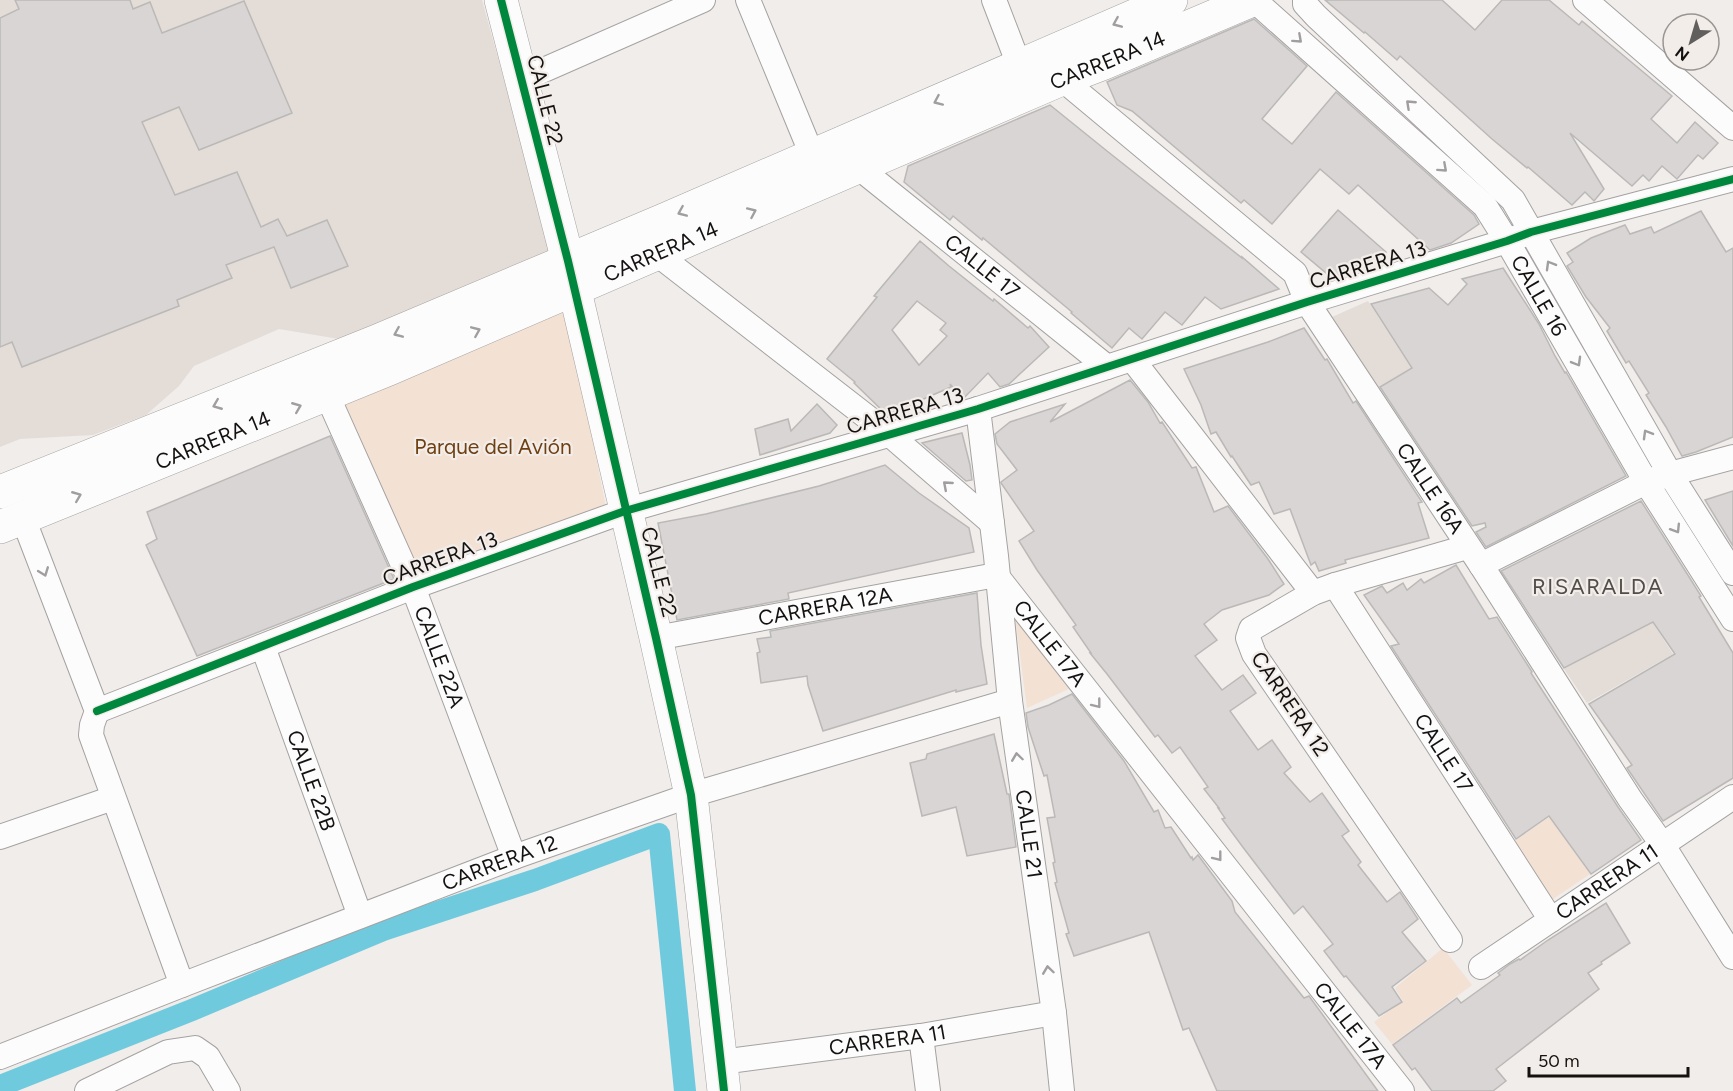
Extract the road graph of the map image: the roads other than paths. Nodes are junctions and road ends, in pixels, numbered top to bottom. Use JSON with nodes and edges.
{"nodes":[{"id":1,"x":501,"y":0,"type":"edge"},
{"id":2,"x":704,"y":0,"type":"edge"},
{"id":3,"x":748,"y":0,"type":"edge"},
{"id":4,"x":994,"y":0,"type":"edge"},
{"id":5,"x":1171,"y":0,"type":"edge"},
{"id":6,"x":1253,"y":0,"type":"edge"},
{"id":7,"x":1305,"y":0,"type":"edge"},
{"id":8,"x":1585,"y":0,"type":"edge"},
{"id":9,"x":1019,"y":65,"type":"junction"},
{"id":10,"x":1062,"y":79,"type":"junction"},
{"id":11,"x":521,"y":80,"type":"junction"},
{"id":12,"x":1733,"y":128,"type":"edge"},
{"id":13,"x":812,"y":155,"type":"junction"},
{"id":14,"x":858,"y":167,"type":"junction"},
{"id":15,"x":1731,"y":184,"type":"edge"},
{"id":16,"x":1531,"y":232,"type":"junction"},
{"id":17,"x":1507,"y":241,"type":"junction"},
{"id":18,"x":657,"y":254,"type":"junction"},
{"id":19,"x":571,"y":275,"type":"junction"},
{"id":20,"x":1307,"y":302,"type":"junction"},
{"id":21,"x":1132,"y":359,"type":"junction"},
{"id":22,"x":1107,"y":366,"type":"junction"},
{"id":23,"x":327,"y":394,"type":"junction"},
{"id":24,"x":978,"y":409,"type":"junction"},
{"id":25,"x":889,"y":434,"type":"junction"},
{"id":26,"x":1733,"y":457,"type":"edge"},
{"id":27,"x":1670,"y":474,"type":"junction"},
{"id":28,"x":1646,"y":482,"type":"junction"},
{"id":29,"x":0,"y":492,"type":"edge"},
{"id":30,"x":625,"y":511,"type":"junction"},
{"id":31,"x":11,"y":522,"type":"edge"},
{"id":32,"x":992,"y":523,"type":"junction"},
{"id":33,"x":1474,"y":556,"type":"junction"},
{"id":34,"x":1733,"y":573,"type":"edge"},
{"id":35,"x":996,"y":575,"type":"junction"},
{"id":36,"x":413,"y":587,"type":"junction"},
{"id":37,"x":1324,"y":589,"type":"junction"},
{"id":38,"x":1733,"y":619,"type":"edge"},
{"id":39,"x":656,"y":638,"type":"junction"},
{"id":40,"x":263,"y":647,"type":"junction"},
{"id":41,"x":1010,"y":701,"type":"junction"},
{"id":42,"x":97,"y":711,"type":"junction"},
{"id":43,"x":691,"y":795,"type":"junction"},
{"id":44,"x":1733,"y":797,"type":"edge"},
{"id":45,"x":113,"y":798,"type":"junction"},
{"id":46,"x":0,"y":837,"type":"edge"},
{"id":47,"x":1662,"y":844,"type":"junction"},
{"id":48,"x":514,"y":857,"type":"junction"},
{"id":49,"x":360,"y":916,"type":"junction"},
{"id":50,"x":1551,"y":920,"type":"junction"},
{"id":51,"x":1450,"y":940,"type":"dead end"},
{"id":52,"x":1733,"y":957,"type":"edge"},
{"id":53,"x":1481,"y":967,"type":"dead end"},
{"id":54,"x":182,"y":985,"type":"junction"},
{"id":55,"x":1054,"y":1012,"type":"junction"},
{"id":56,"x":921,"y":1036,"type":"junction"},
{"id":57,"x":0,"y":1057,"type":"edge"},
{"id":58,"x":723,"y":1077,"type":"edge"},
{"id":59,"x":87,"y":1091,"type":"edge"},
{"id":60,"x":228,"y":1091,"type":"edge"},
{"id":61,"x":928,"y":1091,"type":"edge"},
{"id":62,"x":1062,"y":1091,"type":"edge"},
{"id":63,"x":1402,"y":1091,"type":"edge"}],
"edges":[{"from":1,"to":11,"type":"main road","name":"CALLE 22"},
{"from":2,"to":11,"type":"street"},
{"from":3,"to":13,"type":"street"},
{"from":4,"to":9,"type":"street"},
{"from":5,"to":9,"type":"main road","name":"CARRERA 14","one_way":true},
{"from":6,"to":10,"type":"main road","name":"CARRERA 14"},
{"from":6,"to":17,"type":"street","name":"CALLE 16","one_way":true},
{"from":16,"to":7,"type":"street","name":"CALLE 16","one_way":true},
{"from":8,"to":12,"type":"street"},
{"from":9,"to":13,"type":"main road","name":"CARRERA 14","one_way":true},
{"from":10,"to":14,"type":"main road","name":"CARRERA 14"},
{"from":10,"to":20,"type":"street","name":"CALLE 16A"},
{"from":11,"to":19,"type":"main road","name":"CALLE 22"},
{"from":13,"to":19,"type":"main road","name":"CARRERA 14","one_way":true},
{"from":18,"to":14,"type":"main road","name":"CARRERA 14","one_way":true},
{"from":14,"to":22,"type":"street","name":"CALLE 17"},
{"from":15,"to":16,"type":"street","name":"CARRERA 13"},
{"from":16,"to":17,"type":"street","name":"CARRERA 13"},
{"from":27,"to":16,"type":"street","name":"CALLE 16","one_way":true},
{"from":17,"to":20,"type":"street","name":"CARRERA 13"},
{"from":17,"to":28,"type":"street","name":"CALLE 16","one_way":true},
{"from":18,"to":19,"type":"main road","name":"CARRERA 14"},
{"from":18,"to":25,"type":"street"},
{"from":23,"to":19,"type":"main road","name":"CARRERA 14","one_way":true},
{"from":19,"to":29,"type":"main road","name":"CARRERA 14","one_way":true},
{"from":19,"to":30,"type":"main road","name":"CALLE 22"},
{"from":20,"to":21,"type":"street","name":"CARRERA 13"},
{"from":20,"to":33,"type":"street","name":"CALLE 16A"},
{"from":21,"to":22,"type":"street","name":"CARRERA 13"},
{"from":21,"to":37,"type":"street","name":"CALLE 17"},
{"from":22,"to":24,"type":"street","name":"CARRERA 13"},
{"from":31,"to":23,"type":"main road","name":"CARRERA 14","one_way":true},
{"from":23,"to":36,"type":"street","name":"CALLE 22A"},
{"from":24,"to":25,"type":"street","name":"CARRERA 13"},
{"from":24,"to":32,"type":"street"},
{"from":25,"to":30,"type":"street","name":"CARRERA 13"},
{"from":32,"to":25,"type":"street","one_way":true},
{"from":26,"to":27,"type":"street","name":"CARRERA 12"},
{"from":27,"to":28,"type":"street","name":"CARRERA 12"},
{"from":27,"to":34,"type":"street","name":"CALLE 16"},
{"from":28,"to":33,"type":"street","name":"CARRERA 12"},
{"from":28,"to":38,"type":"street","name":"CALLE 16","one_way":true},
{"from":30,"to":36,"type":"street","name":"CARRERA 13"},
{"from":30,"to":39,"type":"main road","name":"CALLE 22"},
{"from":31,"to":42,"type":"street","one_way":true},
{"from":32,"to":35,"type":"street"},
{"from":33,"to":37,"type":"street","name":"CARRERA 12"},
{"from":33,"to":47,"type":"street","name":"CALLE 16A"},
{"from":35,"to":39,"type":"street","name":"CARRERA 12A"},
{"from":35,"to":41,"type":"street","name":"CALLE 21"},
{"from":35,"to":63,"type":"street","name":"CALLE 17A","one_way":true},
{"from":36,"to":40,"type":"street","name":"CARRERA 13"},
{"from":36,"to":48,"type":"street","name":"CALLE 22A"},
{"from":37,"to":50,"type":"street","name":"CALLE 17"},
{"from":37,"to":51,"type":"street","name":"CARRERA 12"},
{"from":39,"to":43,"type":"main road","name":"CALLE 22"},
{"from":40,"to":42,"type":"street","name":"CARRERA 13"},
{"from":40,"to":49,"type":"street","name":"CALLE 22B"},
{"from":41,"to":43,"type":"street","name":"CARRERA 12"},
{"from":55,"to":41,"type":"street","name":"CALLE 21","one_way":true},
{"from":42,"to":45,"type":"street"},
{"from":43,"to":48,"type":"street","name":"CARRERA 12"},
{"from":43,"to":58,"type":"main road","name":"CALLE 22"},
{"from":44,"to":47,"type":"street","name":"CARRERA 11"},
{"from":45,"to":46,"type":"street"},
{"from":45,"to":54,"type":"street"},
{"from":47,"to":50,"type":"street","name":"CARRERA 11"},
{"from":47,"to":52,"type":"street","name":"CALLE 16A"},
{"from":48,"to":49,"type":"street","name":"CARRERA 12"},
{"from":49,"to":54,"type":"street","name":"CARRERA 12"},
{"from":50,"to":53,"type":"street","name":"CARRERA 11"},
{"from":54,"to":57,"type":"street","name":"CARRERA 12"},
{"from":55,"to":56,"type":"street","name":"CARRERA 11"},
{"from":55,"to":62,"type":"street","name":"CALLE 21"},
{"from":56,"to":58,"type":"street","name":"CARRERA 11"},
{"from":56,"to":61,"type":"street"},
{"from":59,"to":60,"type":"street"}]}
